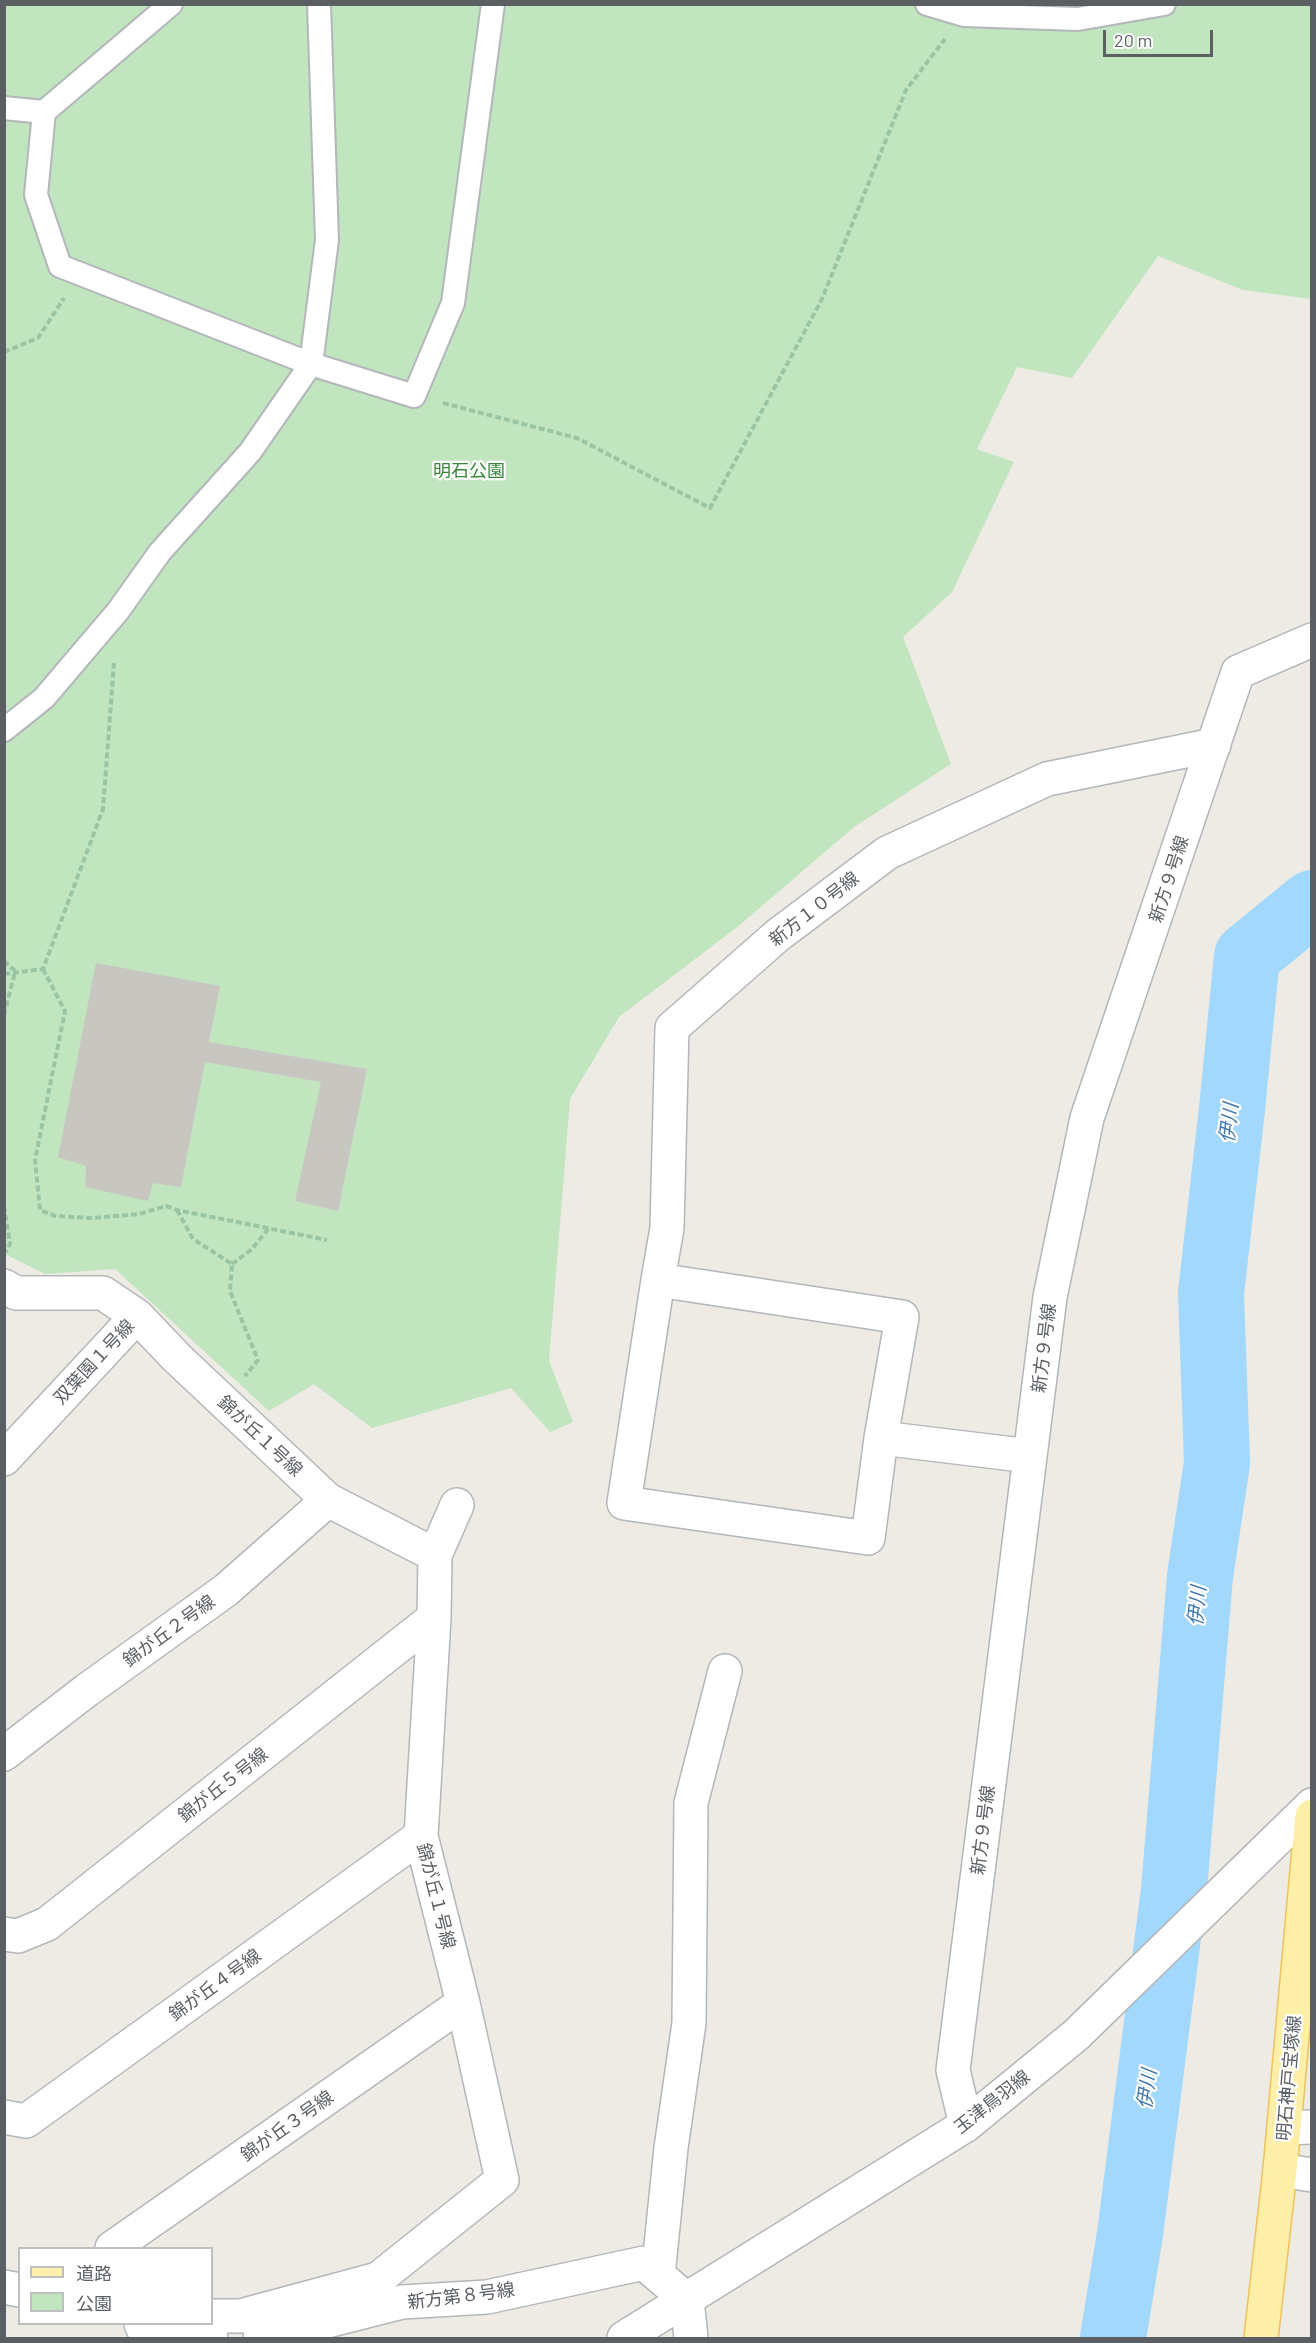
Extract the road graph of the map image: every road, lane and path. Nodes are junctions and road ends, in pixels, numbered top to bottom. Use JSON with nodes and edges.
{"nodes":[{"id":1,"x":171,"y":4,"type":"edge"},
{"id":2,"x":319,"y":4,"type":"edge"},
{"id":3,"x":494,"y":4,"type":"edge"},
{"id":4,"x":927,"y":4,"type":"edge"},
{"id":5,"x":1164,"y":4,"type":"edge"},
{"id":6,"x":963,"y":15,"type":"junction"},
{"id":7,"x":4,"y":108,"type":"edge"},
{"id":8,"x":44,"y":112,"type":"junction"},
{"id":9,"x":78,"y":274,"type":"junction"},
{"id":10,"x":4,"y":352,"type":"edge"},
{"id":11,"x":310,"y":364,"type":"junction"},
{"id":12,"x":414,"y":396,"type":"junction"},
{"id":13,"x":118,"y":611,"type":"junction"},
{"id":14,"x":1311,"y":640,"type":"edge"},
{"id":15,"x":4,"y":730,"type":"edge"},
{"id":16,"x":1214,"y":745,"type":"junction"},
{"id":17,"x":4,"y":961,"type":"edge"},
{"id":18,"x":43,"y":969,"type":"junction"},
{"id":19,"x":15,"y":971,"type":"junction"},
{"id":20,"x":4,"y":974,"type":"edge"},
{"id":21,"x":4,"y":1014,"type":"edge"},
{"id":22,"x":4,"y":1206,"type":"edge"},
{"id":23,"x":177,"y":1210,"type":"junction"},
{"id":24,"x":269,"y":1228,"type":"junction"},
{"id":25,"x":327,"y":1240,"type":"dead end"},
{"id":26,"x":10,"y":1244,"type":"dead end"},
{"id":27,"x":232,"y":1264,"type":"junction"},
{"id":28,"x":658,"y":1280,"type":"junction"},
{"id":29,"x":4,"y":1286,"type":"edge"},
{"id":30,"x":137,"y":1316,"type":"junction"},
{"id":31,"x":258,"y":1360,"type":"dead end"},
{"id":32,"x":881,"y":1438,"type":"junction"},
{"id":33,"x":1030,"y":1456,"type":"junction"},
{"id":34,"x":4,"y":1458,"type":"edge"},
{"id":35,"x":328,"y":1500,"type":"junction"},
{"id":36,"x":457,"y":1505,"type":"dead end"},
{"id":37,"x":435,"y":1556,"type":"junction"},
{"id":38,"x":434,"y":1618,"type":"junction"},
{"id":39,"x":725,"y":1671,"type":"dead end"},
{"id":40,"x":4,"y":1754,"type":"edge"},
{"id":41,"x":1311,"y":1804,"type":"edge"},
{"id":42,"x":1311,"y":1816,"type":"edge"},
{"id":43,"x":421,"y":1836,"type":"junction"},
{"id":44,"x":4,"y":1934,"type":"edge"},
{"id":45,"x":1306,"y":1947,"type":"edge"},
{"id":46,"x":463,"y":2003,"type":"junction"},
{"id":47,"x":4,"y":2117,"type":"edge"},
{"id":48,"x":966,"y":2125,"type":"junction"},
{"id":49,"x":1298,"y":2127,"type":"edge"},
{"id":50,"x":1296,"y":2173,"type":"edge"},
{"id":51,"x":113,"y":2247,"type":"edge"},
{"id":52,"x":658,"y":2275,"type":"junction"},
{"id":53,"x":687,"y":2300,"type":"junction"},
{"id":54,"x":213,"y":2316,"type":"edge"},
{"id":55,"x":142,"y":2325,"type":"edge"},
{"id":56,"x":211,"y":2338,"type":"edge"},
{"id":57,"x":260,"y":2338,"type":"edge"},
{"id":58,"x":624,"y":2338,"type":"edge"},
{"id":59,"x":691,"y":2338,"type":"edge"},
{"id":60,"x":1261,"y":2338,"type":"edge"}],
"edges":[{"from":1,"to":8,"type":"lane"},
{"from":2,"to":11,"type":"lane"},
{"from":3,"to":12,"type":"lane"},
{"from":4,"to":6,"type":"lane"},
{"from":5,"to":6,"type":"lane"},
{"from":6,"to":12,"type":"path"},
{"from":7,"to":8,"type":"lane"},
{"from":8,"to":9,"type":"lane"},
{"from":9,"to":10,"type":"path"},
{"from":9,"to":11,"type":"lane"},
{"from":11,"to":12,"type":"lane"},
{"from":11,"to":13,"type":"lane"},
{"from":13,"to":15,"type":"lane"},
{"from":13,"to":18,"type":"path"},
{"from":14,"to":16,"type":"street","name":"新方９号線"},
{"from":16,"to":28,"type":"street","name":"新方１０号線"},
{"from":16,"to":33,"type":"street","name":"新方９号線"},
{"from":17,"to":19,"type":"path"},
{"from":18,"to":19,"type":"path"},
{"from":18,"to":23,"type":"path"},
{"from":19,"to":20,"type":"path"},
{"from":19,"to":21,"type":"path"},
{"from":22,"to":26,"type":"path"},
{"from":23,"to":24,"type":"path"},
{"from":23,"to":27,"type":"path"},
{"from":24,"to":25,"type":"path"},
{"from":24,"to":27,"type":"path"},
{"from":27,"to":31,"type":"path"},
{"from":28,"to":32,"type":"street"},
{"from":28,"to":32,"type":"street","name":"新方１０号線"},
{"from":29,"to":30,"type":"street","name":"双葉園１号線"},
{"from":30,"to":34,"type":"street","name":"双葉園１号線"},
{"from":30,"to":35,"type":"street","name":"錦が丘１号線"},
{"from":32,"to":33,"type":"street"},
{"from":33,"to":48,"type":"street","name":"新方９号線"},
{"from":35,"to":37,"type":"street","name":"錦が丘１号線"},
{"from":35,"to":40,"type":"street","name":"錦が丘２号線"},
{"from":36,"to":37,"type":"street"},
{"from":37,"to":38,"type":"street","name":"錦が丘１号線"},
{"from":38,"to":43,"type":"street","name":"錦が丘１号線"},
{"from":38,"to":44,"type":"street","name":"錦が丘５号線"},
{"from":39,"to":52,"type":"street"},
{"from":41,"to":48,"type":"street","name":"玉津鳥羽線"},
{"from":42,"to":45,"type":"main road","name":"明石神戸宝塚線"},
{"from":43,"to":46,"type":"street","name":"錦が丘１号線"},
{"from":43,"to":47,"type":"street","name":"錦が丘４号線"},
{"from":45,"to":49,"type":"main road","name":"明石神戸宝塚線"},
{"from":46,"to":51,"type":"street","name":"錦が丘３号線"},
{"from":46,"to":54,"type":"street","name":"錦が丘１号線"},
{"from":48,"to":53,"type":"street","name":"玉津鳥羽線"},
{"from":49,"to":50,"type":"main road","name":"明石神戸宝塚線"},
{"from":50,"to":60,"type":"main road","name":"明石神戸宝塚線"},
{"from":52,"to":53,"type":"street","name":"新方第８号線"},
{"from":52,"to":57,"type":"street","name":"新方第８号線"},
{"from":53,"to":58,"type":"street","name":"玉津鳥羽線"},
{"from":53,"to":59,"type":"street"},
{"from":55,"to":56,"type":"street"}]}
